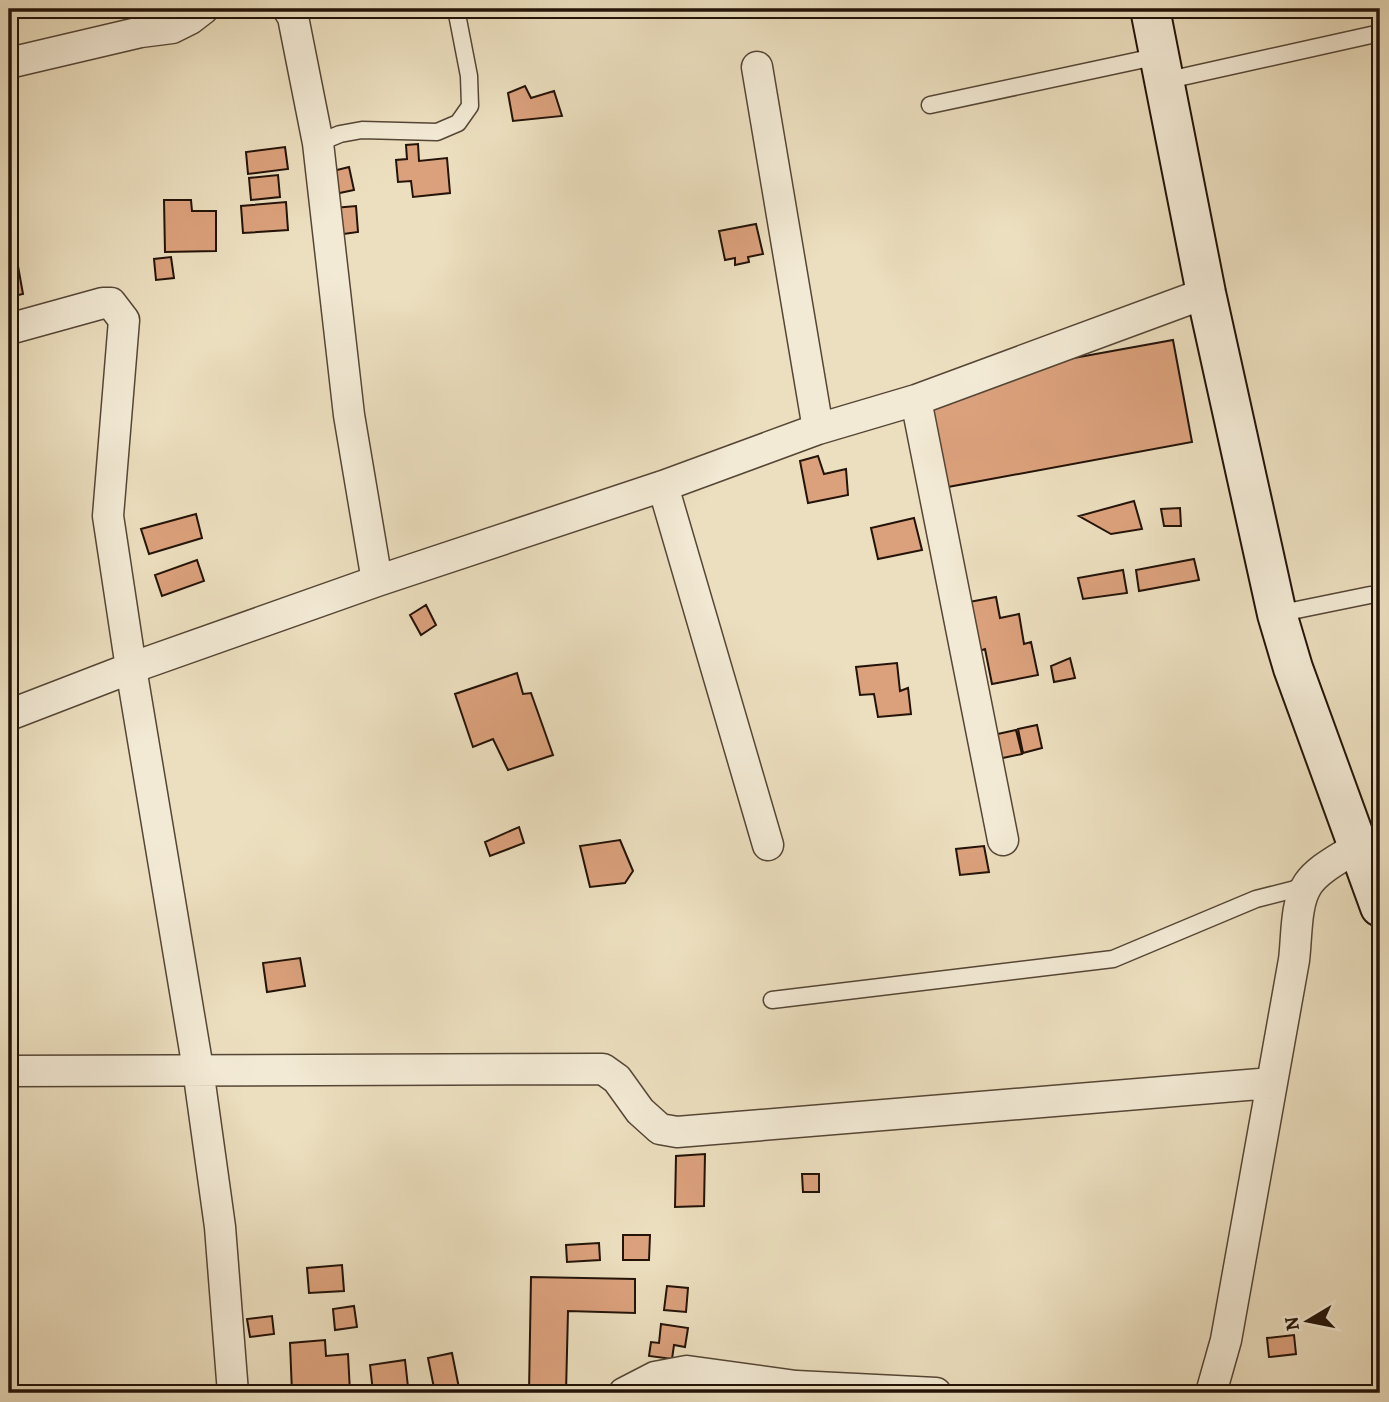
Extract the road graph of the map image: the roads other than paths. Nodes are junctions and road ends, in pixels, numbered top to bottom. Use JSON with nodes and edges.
{"nodes":[{"id":1,"x":208,"y":9,"type":"edge"},
{"id":2,"x":288,"y":9,"type":"edge"},
{"id":3,"x":456,"y":9,"type":"edge"},
{"id":4,"x":1150,"y":9,"type":"edge"},
{"id":5,"x":1380,"y":33,"type":"edge"},
{"id":6,"x":9,"y":62,"type":"edge"},
{"id":7,"x":757,"y":67,"type":"dead end"},
{"id":8,"x":1162,"y":68,"type":"junction"},
{"id":9,"x":930,"y":105,"type":"dead end"},
{"id":10,"x":318,"y":143,"type":"junction"},
{"id":11,"x":1206,"y":293,"type":"junction"},
{"id":12,"x":9,"y":329,"type":"edge"},
{"id":13,"x":916,"y":400,"type":"junction"},
{"id":14,"x":818,"y":429,"type":"junction"},
{"id":15,"x":663,"y":486,"type":"junction"},
{"id":16,"x":377,"y":581,"type":"junction"},
{"id":17,"x":1370,"y":595,"type":"dead end"},
{"id":18,"x":1277,"y":614,"type":"junction"},
{"id":19,"x":131,"y":668,"type":"junction"},
{"id":20,"x":9,"y":715,"type":"edge"},
{"id":21,"x":1003,"y":840,"type":"dead end"},
{"id":22,"x":768,"y":845,"type":"dead end"},
{"id":23,"x":1357,"y":847,"type":"junction"},
{"id":24,"x":1307,"y":886,"type":"junction"},
{"id":25,"x":1380,"y":906,"type":"edge"},
{"id":26,"x":772,"y":1000,"type":"dead end"},
{"id":27,"x":198,"y":1069,"type":"junction"},
{"id":28,"x":9,"y":1071,"type":"edge"},
{"id":29,"x":1272,"y":1083,"type":"junction"},
{"id":30,"x":233,"y":1393,"type":"edge"},
{"id":31,"x":624,"y":1393,"type":"edge"},
{"id":32,"x":936,"y":1393,"type":"edge"},
{"id":33,"x":1211,"y":1393,"type":"edge"}],
"edges":[{"from":1,"to":6,"type":"street"},
{"from":2,"to":10,"type":"street"},
{"from":3,"to":10,"type":"lane"},
{"from":4,"to":8,"type":"street"},
{"from":5,"to":8,"type":"lane"},
{"from":7,"to":14,"type":"street"},
{"from":8,"to":9,"type":"lane"},
{"from":8,"to":11,"type":"street"},
{"from":10,"to":16,"type":"street"},
{"from":11,"to":13,"type":"street"},
{"from":11,"to":18,"type":"street"},
{"from":12,"to":19,"type":"street"},
{"from":13,"to":14,"type":"street"},
{"from":13,"to":21,"type":"street"},
{"from":14,"to":15,"type":"street"},
{"from":15,"to":16,"type":"street"},
{"from":15,"to":22,"type":"street"},
{"from":16,"to":19,"type":"street"},
{"from":17,"to":18,"type":"lane"},
{"from":18,"to":23,"type":"street"},
{"from":19,"to":20,"type":"street"},
{"from":19,"to":27,"type":"street"},
{"from":23,"to":24,"type":"street"},
{"from":23,"to":25,"type":"street"},
{"from":24,"to":26,"type":"lane"},
{"from":24,"to":29,"type":"street"},
{"from":27,"to":28,"type":"street"},
{"from":27,"to":29,"type":"street"},
{"from":27,"to":30,"type":"street"},
{"from":29,"to":33,"type":"street"},
{"from":31,"to":32,"type":"street"}]}
